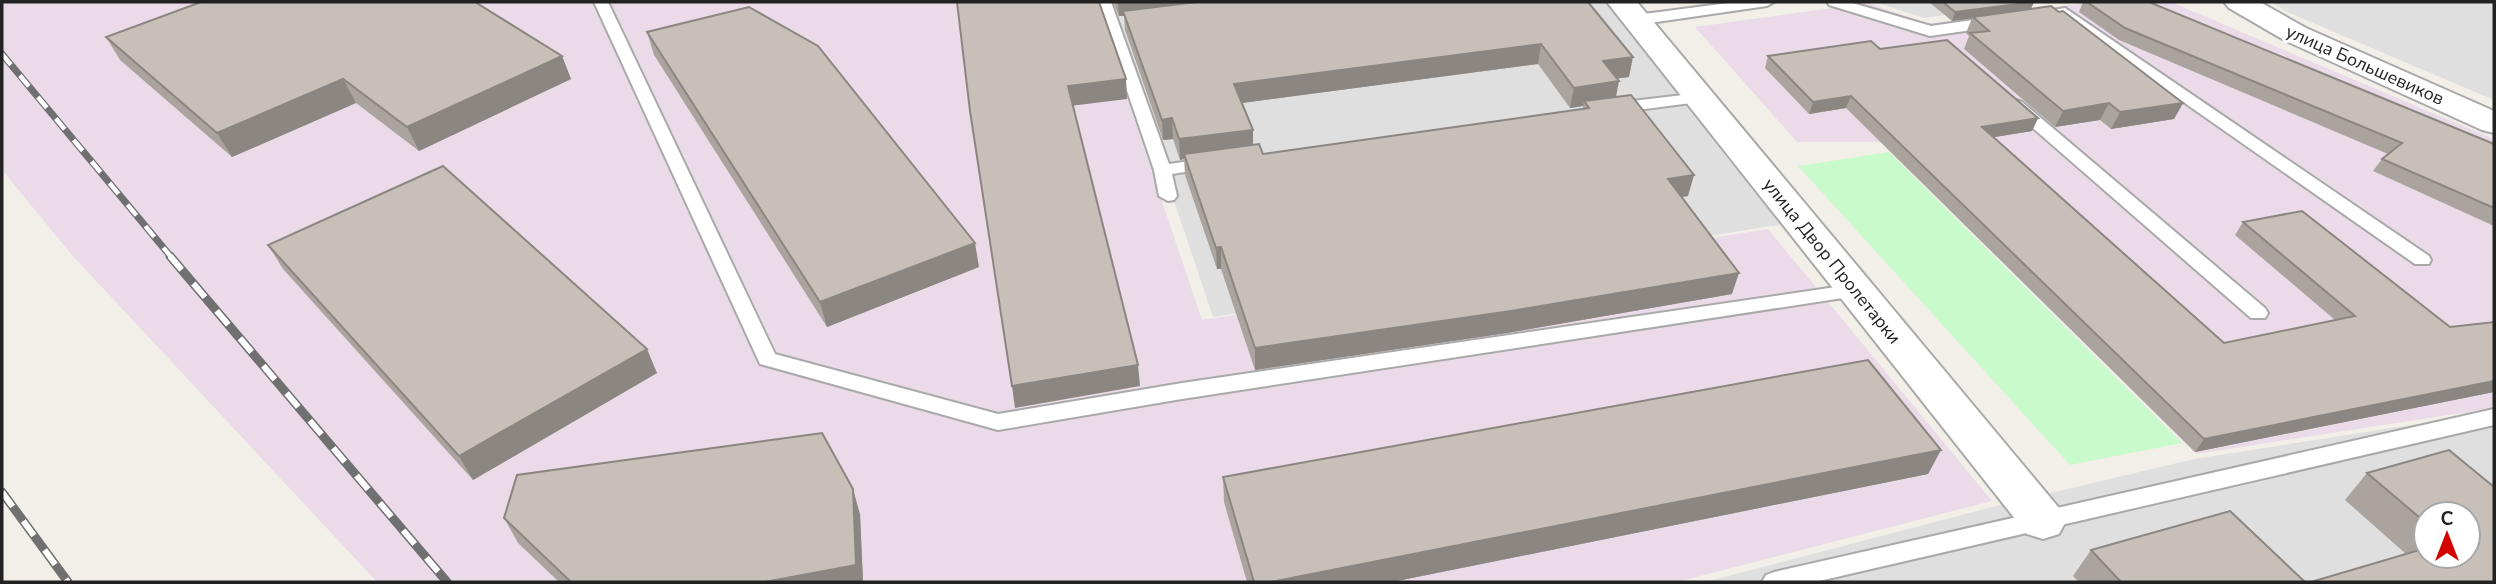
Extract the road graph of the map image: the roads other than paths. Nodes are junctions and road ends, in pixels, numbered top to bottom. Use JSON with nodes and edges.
{"nodes":[{"id":1,"x":601,"y":2,"type":"edge"},
{"id":2,"x":1104,"y":2,"type":"edge"},
{"id":3,"x":1767,"y":2,"type":"edge"},
{"id":4,"x":1834,"y":2,"type":"edge"},
{"id":5,"x":2239,"y":2,"type":"edge"},
{"id":6,"x":1629,"y":11,"type":"edge"},
{"id":7,"x":1930,"y":31,"type":"junction"},
{"id":8,"x":1952,"y":49,"type":"edge"},
{"id":9,"x":2004,"y":95,"type":"edge"},
{"id":10,"x":1700,"y":98,"type":"junction"},
{"id":11,"x":1603,"y":110,"type":"edge"},
{"id":12,"x":2494,"y":123,"type":"edge"},
{"id":13,"x":1232,"y":160,"type":"edge"},
{"id":14,"x":1163,"y":170,"type":"junction"},
{"id":15,"x":1168,"y":196,"type":"dead end"},
{"id":16,"x":2422,"y":261,"type":"dead end"},
{"id":17,"x":1856,"y":290,"type":"junction"},
{"id":18,"x":2258,"y":313,"type":"dead end"},
{"id":19,"x":2494,"y":417,"type":"edge"},
{"id":20,"x":2043,"y":521,"type":"junction"},
{"id":21,"x":1774,"y":582,"type":"edge"}],
"edges":[{"from":1,"to":17,"type":"lane"},
{"from":2,"to":14,"type":"lane"},
{"from":3,"to":6,"type":"lane"},
{"from":4,"to":7,"type":"lane"},
{"from":5,"to":12,"type":"street","name":"улица Большевиков"},
{"from":6,"to":10,"type":"street","name":"улица Двор Пролетарки"},
{"from":7,"to":8,"type":"lane"},
{"from":7,"to":16,"type":"lane"},
{"from":9,"to":18,"type":"lane"},
{"from":10,"to":11,"type":"lane"},
{"from":10,"to":17,"type":"street","name":"улица Двор Пролетарки"},
{"from":13,"to":14,"type":"lane"},
{"from":14,"to":15,"type":"lane"},
{"from":17,"to":20,"type":"street","name":"улица Двор Пролетарки"},
{"from":19,"to":20,"type":"lane"},
{"from":20,"to":21,"type":"lane"}]}
